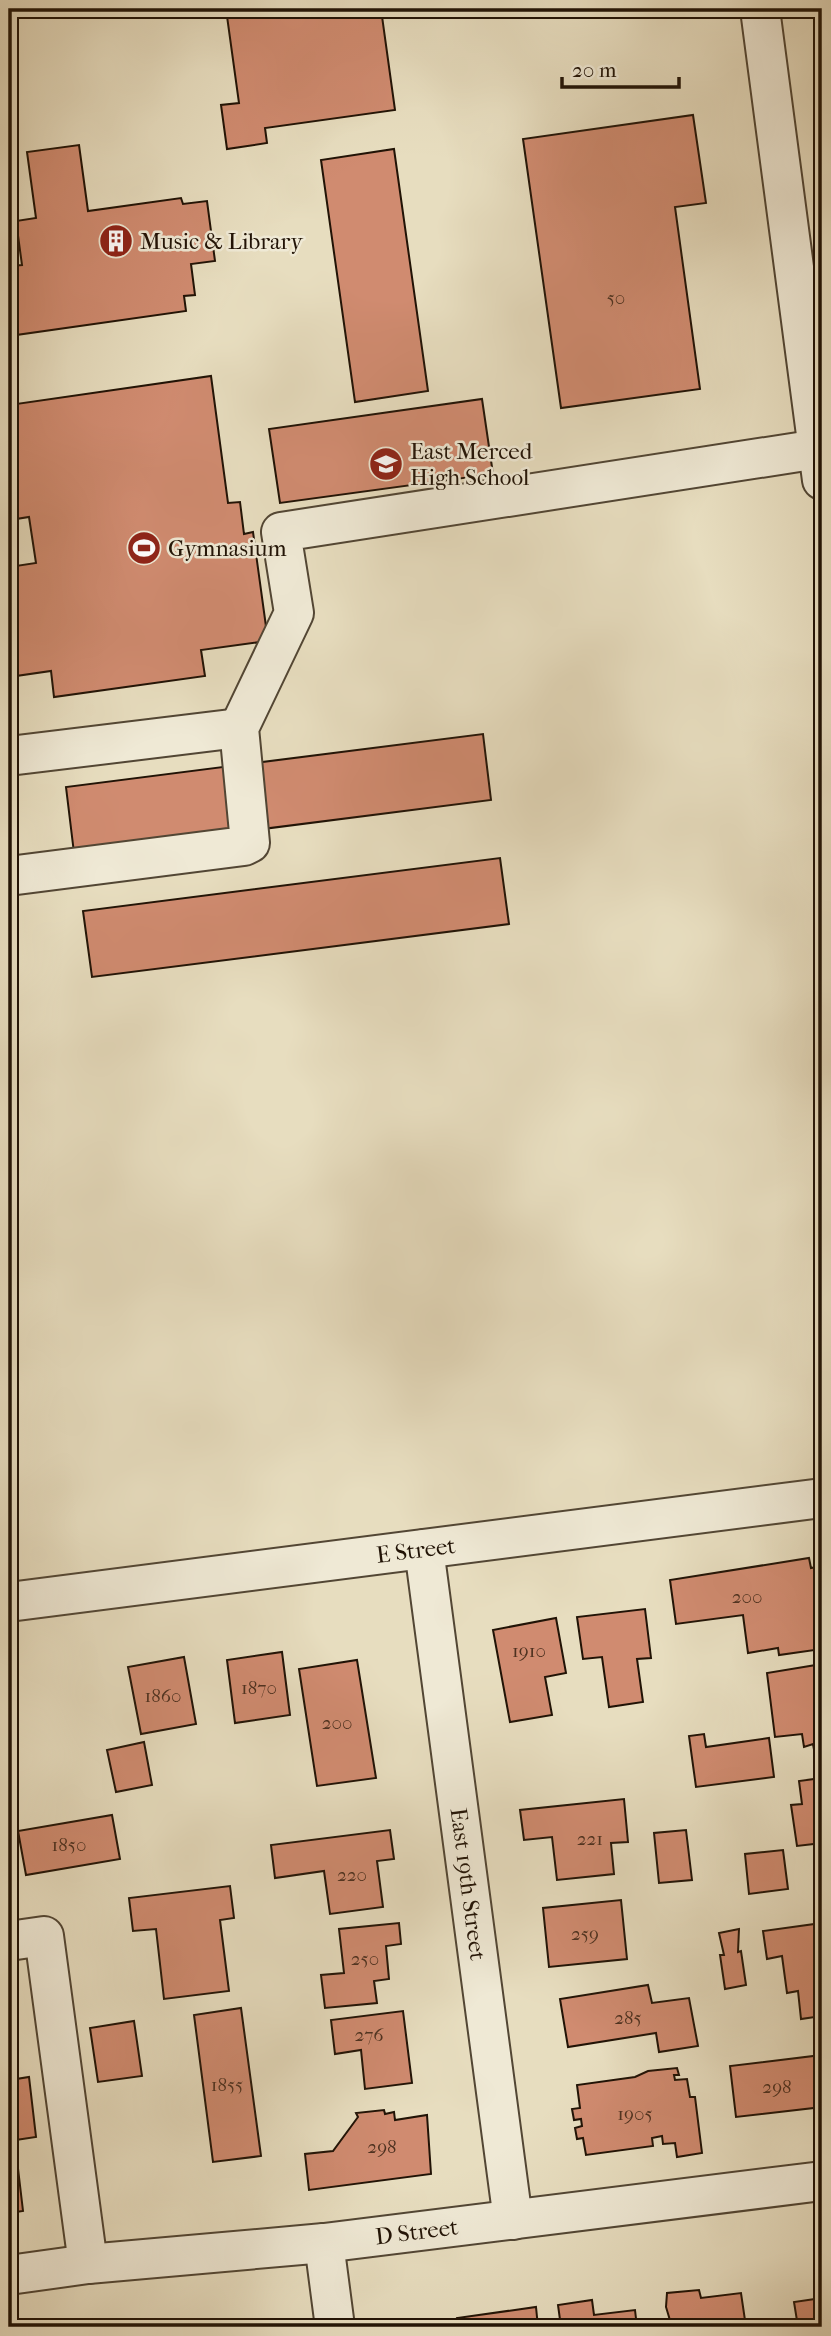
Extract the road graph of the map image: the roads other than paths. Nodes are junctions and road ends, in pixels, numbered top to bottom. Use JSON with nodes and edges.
{"nodes":[{"id":1,"x":760,"y":9,"type":"edge"},
{"id":2,"x":820,"y":465,"type":"edge"},
{"id":3,"x":239,"y":728,"type":"junction"},
{"id":4,"x":9,"y":756,"type":"edge"},
{"id":5,"x":9,"y":876,"type":"edge"},
{"id":6,"x":822,"y":1498,"type":"edge"},
{"id":7,"x":424,"y":1549,"type":"junction"},
{"id":8,"x":9,"y":1602,"type":"edge"},
{"id":9,"x":9,"y":1941,"type":"edge"},
{"id":10,"x":822,"y":2181,"type":"edge"},
{"id":11,"x":513,"y":2220,"type":"junction"},
{"id":12,"x":324,"y":2243,"type":"junction"},
{"id":13,"x":88,"y":2264,"type":"junction"},
{"id":14,"x":9,"y":2275,"type":"edge"},
{"id":15,"x":335,"y":2327,"type":"edge"}],
"edges":[{"from":1,"to":2,"type":"street"},
{"from":2,"to":3,"type":"street"},
{"from":3,"to":4,"type":"street"},
{"from":3,"to":5,"type":"street"},
{"from":6,"to":7,"type":"street","name":"E Street"},
{"from":7,"to":8,"type":"street","name":"E Street"},
{"from":7,"to":11,"type":"street","name":"East 19th Street"},
{"from":9,"to":13,"type":"street"},
{"from":10,"to":11,"type":"street","name":"D Street"},
{"from":11,"to":12,"type":"street","name":"D Street"},
{"from":12,"to":13,"type":"street","name":"D Street"},
{"from":12,"to":15,"type":"street"},
{"from":13,"to":14,"type":"street","name":"D Street"}]}
